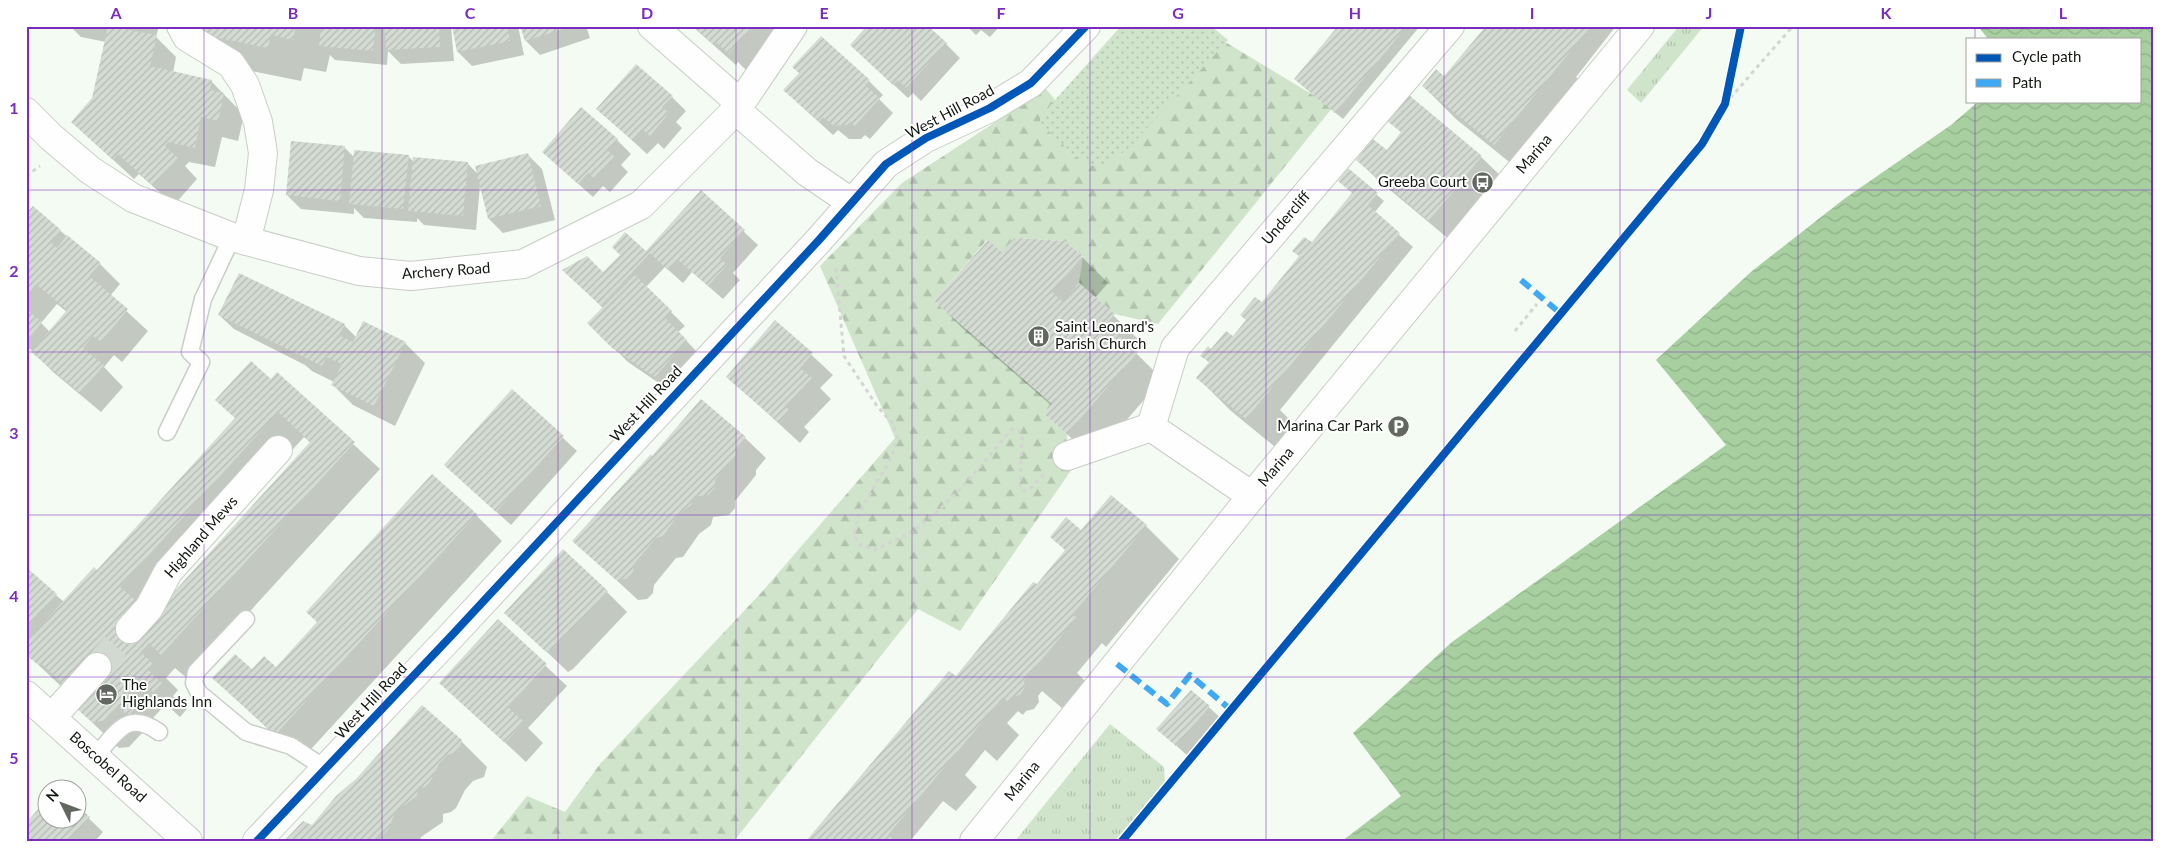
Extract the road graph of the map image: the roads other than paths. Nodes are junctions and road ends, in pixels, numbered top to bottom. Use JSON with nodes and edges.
{"nodes":[{"id":1,"x":181,"y":26,"type":"edge"},
{"id":2,"x":652,"y":26,"type":"edge"},
{"id":3,"x":793,"y":26,"type":"edge"},
{"id":4,"x":1086,"y":26,"type":"edge"},
{"id":5,"x":1450,"y":26,"type":"edge"},
{"id":6,"x":1640,"y":26,"type":"edge"},
{"id":7,"x":738,"y":106,"type":"junction"},
{"id":8,"x":26,"y":112,"type":"edge"},
{"id":9,"x":851,"y":202,"type":"junction"},
{"id":10,"x":239,"y":239,"type":"junction"},
{"id":11,"x":1151,"y":427,"type":"junction"},
{"id":12,"x":167,"y":432,"type":"dead end"},
{"id":13,"x":278,"y":450,"type":"dead end"},
{"id":14,"x":1067,"y":456,"type":"road end"},
{"id":15,"x":1252,"y":496,"type":"junction"},
{"id":16,"x":246,"y":619,"type":"dead end"},
{"id":17,"x":130,"y":629,"type":"tunnel mouth"},
{"id":18,"x":97,"y":667,"type":"tunnel mouth"},
{"id":19,"x":26,"y":695,"type":"edge"},
{"id":20,"x":52,"y":718,"type":"junction"},
{"id":21,"x":159,"y":732,"type":"dead end"},
{"id":22,"x":96,"y":756,"type":"junction"},
{"id":23,"x":326,"y":770,"type":"junction"},
{"id":24,"x":188,"y":841,"type":"edge"},
{"id":25,"x":257,"y":841,"type":"edge"},
{"id":26,"x":974,"y":841,"type":"edge"}],
"edges":[{"from":1,"to":10,"type":"main road"},
{"from":2,"to":7,"type":"main road"},
{"from":3,"to":7,"type":"main road","name":"Archery Road"},
{"from":4,"to":9,"type":"main road","name":"West Hill Road"},
{"from":5,"to":11,"type":"main road","name":"Undercliff"},
{"from":6,"to":15,"type":"main road","name":"Marina"},
{"from":7,"to":9,"type":"main road"},
{"from":7,"to":10,"type":"main road","name":"Archery Road"},
{"from":8,"to":10,"type":"main road","name":"Archery Road"},
{"from":9,"to":23,"type":"main road","name":"West Hill Road"},
{"from":10,"to":12,"type":"lane"},
{"from":11,"to":14,"type":"main road"},
{"from":11,"to":15,"type":"main road"},
{"from":13,"to":17,"type":"main road","name":"Highland Mews"},
{"from":15,"to":26,"type":"main road","name":"Marina"},
{"from":16,"to":23,"type":"lane"},
{"from":18,"to":20,"type":"main road"},
{"from":19,"to":20,"type":"main road","name":"Boscobel Road"},
{"from":20,"to":22,"type":"main road","name":"Boscobel Road"},
{"from":21,"to":22,"type":"lane"},
{"from":22,"to":24,"type":"main road","name":"Boscobel Road"},
{"from":23,"to":25,"type":"main road","name":"West Hill Road"}]}
